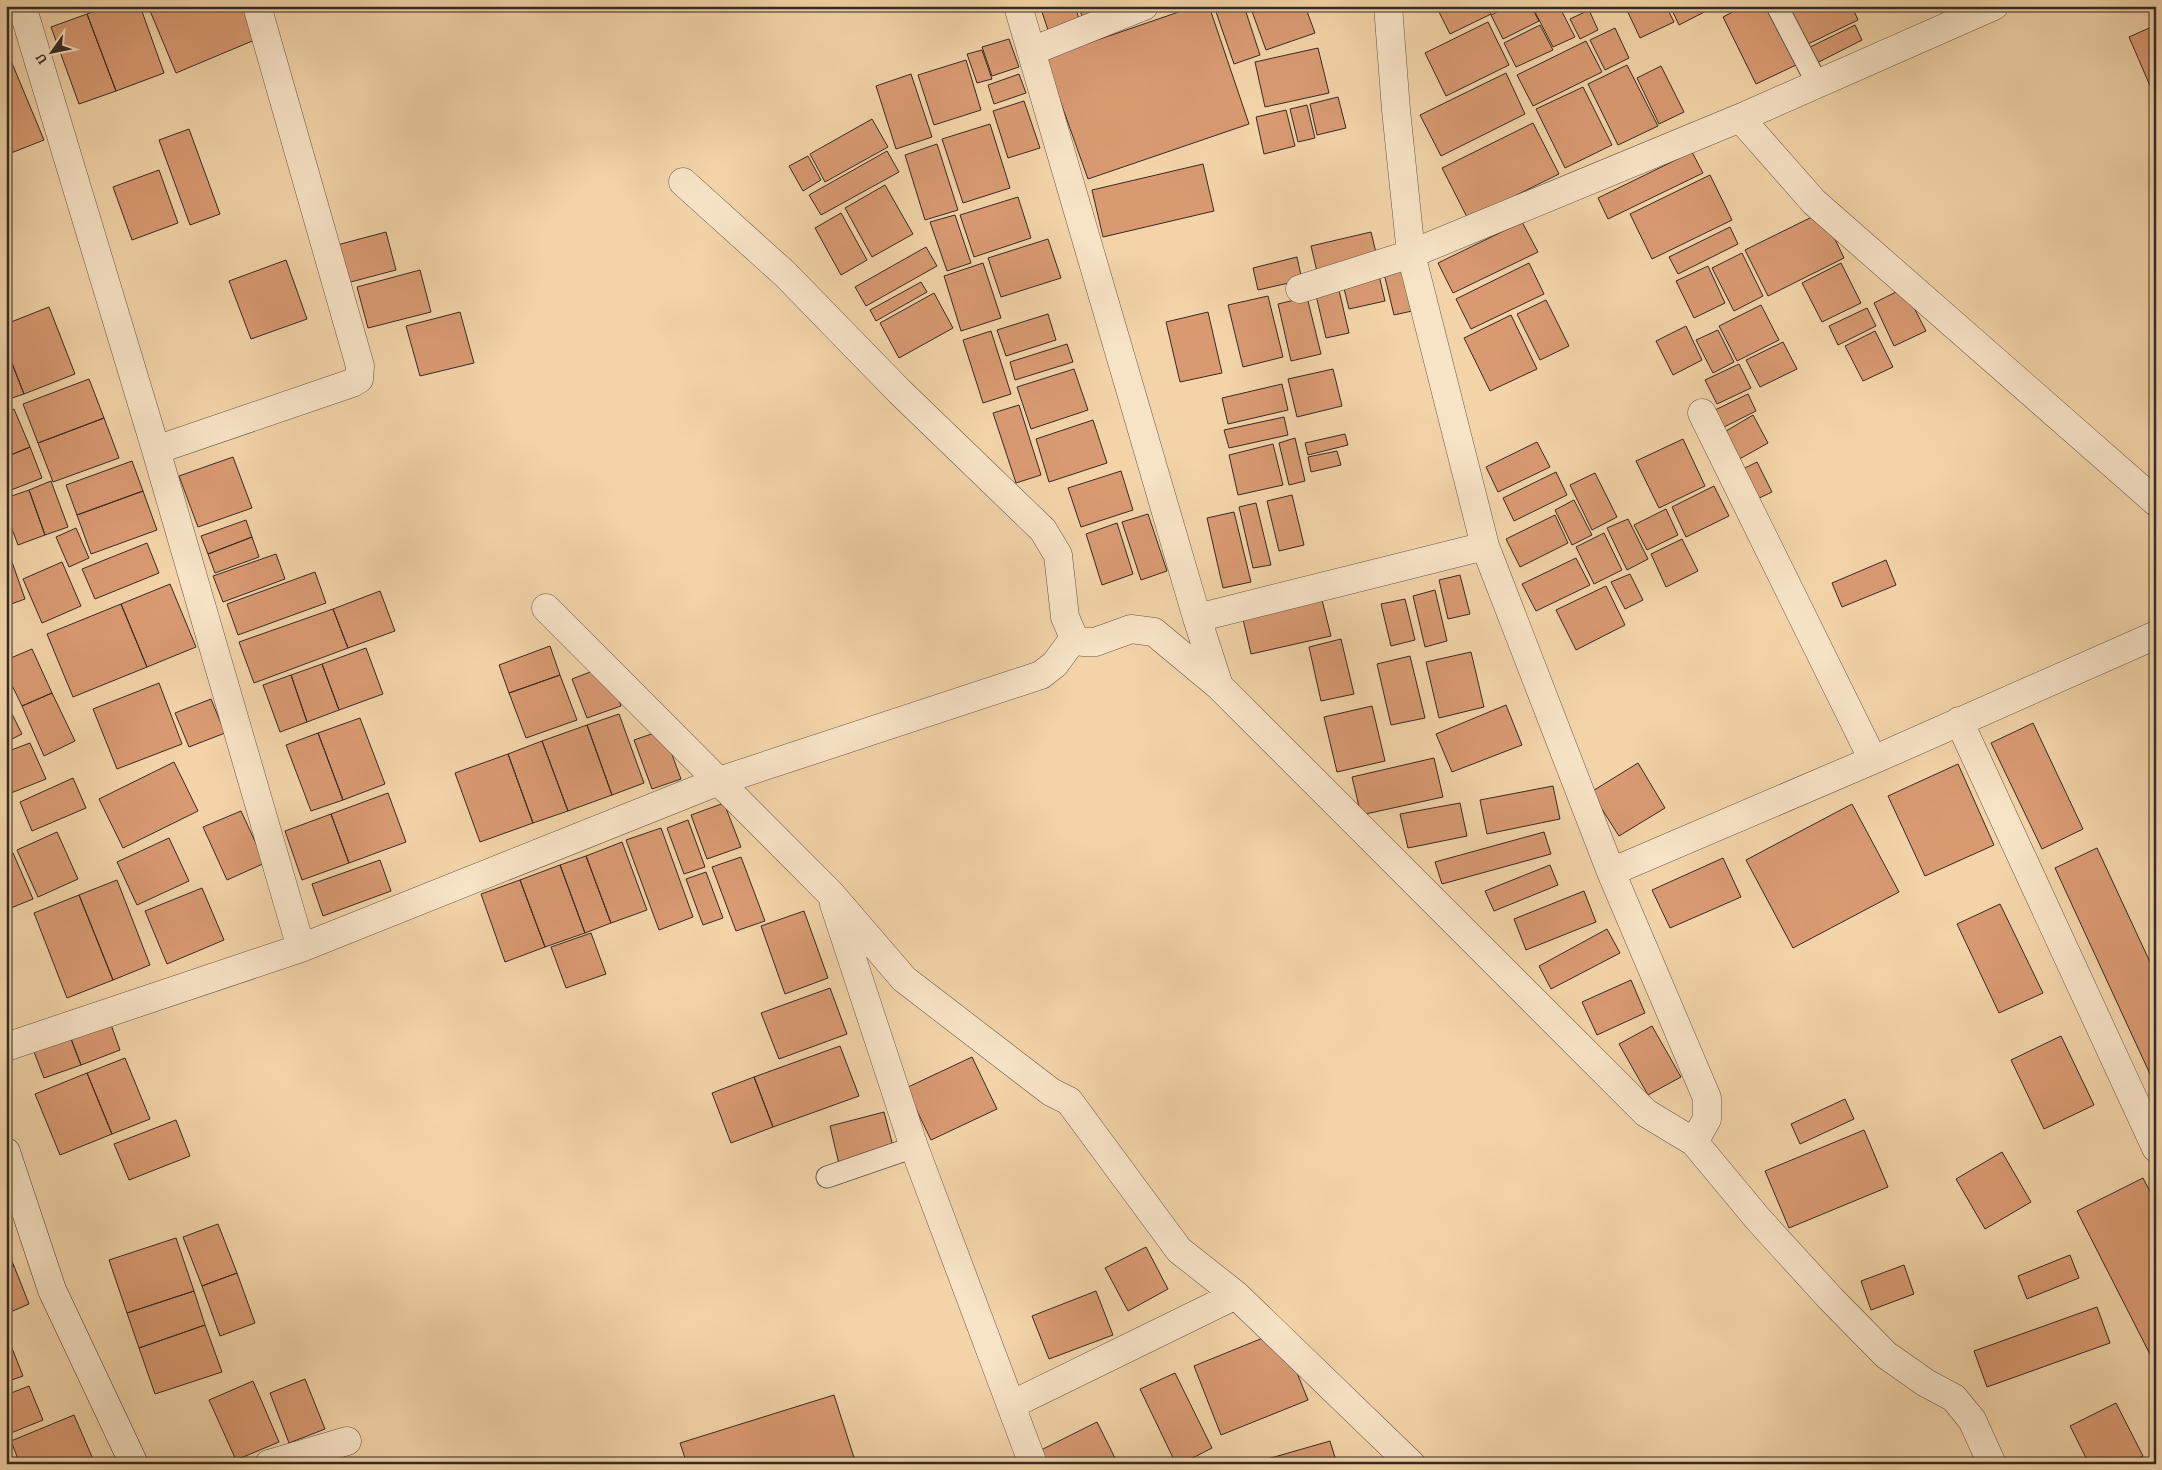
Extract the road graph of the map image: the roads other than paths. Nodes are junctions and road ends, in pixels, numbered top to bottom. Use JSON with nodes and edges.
{"nodes":[{"id":1,"x":22,"y":6,"type":"edge"},
{"id":2,"x":258,"y":6,"type":"edge"},
{"id":3,"x":1018,"y":6,"type":"edge"},
{"id":4,"x":1144,"y":6,"type":"edge"},
{"id":5,"x":1388,"y":6,"type":"edge"},
{"id":6,"x":1777,"y":6,"type":"edge"},
{"id":7,"x":1986,"y":8,"type":"edge"},
{"id":8,"x":1032,"y":51,"type":"junction"},
{"id":9,"x":1817,"y":83,"type":"junction"},
{"id":10,"x":1740,"y":118,"type":"junction"},
{"id":11,"x":682,"y":182,"type":"dead end"},
{"id":12,"x":1411,"y":254,"type":"junction"},
{"id":13,"x":1300,"y":289,"type":"dead end"},
{"id":14,"x":1702,"y":413,"type":"dead end"},
{"id":15,"x":156,"y":450,"type":"junction"},
{"id":16,"x":2156,"y":502,"type":"edge"},
{"id":17,"x":1485,"y":546,"type":"junction"},
{"id":18,"x":546,"y":608,"type":"dead end"},
{"id":19,"x":1197,"y":618,"type":"junction"},
{"id":20,"x":2156,"y":635,"type":"edge"},
{"id":21,"x":1074,"y":638,"type":"junction"},
{"id":22,"x":1219,"y":686,"type":"junction"},
{"id":23,"x":1958,"y":721,"type":"junction"},
{"id":24,"x":1873,"y":760,"type":"junction"},
{"id":25,"x":719,"y":781,"type":"junction"},
{"id":26,"x":1612,"y":872,"type":"junction"},
{"id":27,"x":830,"y":893,"type":"junction"},
{"id":28,"x":301,"y":948,"type":"junction"},
{"id":29,"x":6,"y":1046,"type":"edge"},
{"id":30,"x":1694,"y":1142,"type":"junction"},
{"id":31,"x":914,"y":1147,"type":"junction"},
{"id":32,"x":2156,"y":1148,"type":"edge"},
{"id":33,"x":6,"y":1152,"type":"edge"},
{"id":34,"x":827,"y":1177,"type":"dead end"},
{"id":35,"x":1236,"y":1295,"type":"junction"},
{"id":36,"x":1011,"y":1405,"type":"junction"},
{"id":37,"x":347,"y":1442,"type":"dead end"},
{"id":38,"x":1406,"y":1461,"type":"edge"},
{"id":39,"x":134,"y":1464,"type":"edge"},
{"id":40,"x":269,"y":1464,"type":"edge"},
{"id":41,"x":1032,"y":1464,"type":"edge"},
{"id":42,"x":1992,"y":1464,"type":"edge"}],
"edges":[{"from":1,"to":15,"type":"street"},
{"from":2,"to":15,"type":"street"},
{"from":3,"to":8,"type":"street"},
{"from":4,"to":8,"type":"street"},
{"from":5,"to":12,"type":"street"},
{"from":6,"to":9,"type":"lane"},
{"from":7,"to":9,"type":"street"},
{"from":8,"to":19,"type":"street"},
{"from":9,"to":10,"type":"street"},
{"from":10,"to":12,"type":"street"},
{"from":10,"to":16,"type":"street"},
{"from":11,"to":21,"type":"street"},
{"from":12,"to":13,"type":"street"},
{"from":12,"to":17,"type":"street"},
{"from":14,"to":24,"type":"street"},
{"from":15,"to":28,"type":"street"},
{"from":17,"to":19,"type":"street"},
{"from":17,"to":26,"type":"street"},
{"from":18,"to":25,"type":"street"},
{"from":19,"to":22,"type":"street"},
{"from":20,"to":23,"type":"street"},
{"from":21,"to":22,"type":"street"},
{"from":21,"to":25,"type":"street"},
{"from":22,"to":30,"type":"street"},
{"from":23,"to":24,"type":"street"},
{"from":23,"to":32,"type":"street"},
{"from":24,"to":26,"type":"street"},
{"from":25,"to":27,"type":"street"},
{"from":25,"to":28,"type":"street"},
{"from":26,"to":30,"type":"street"},
{"from":27,"to":31,"type":"street"},
{"from":27,"to":35,"type":"street"},
{"from":28,"to":29,"type":"street"},
{"from":30,"to":42,"type":"street"},
{"from":31,"to":34,"type":"lane"},
{"from":31,"to":36,"type":"street"},
{"from":33,"to":39,"type":"street"},
{"from":35,"to":36,"type":"street"},
{"from":35,"to":38,"type":"street"},
{"from":36,"to":41,"type":"street"},
{"from":37,"to":40,"type":"street"}]}
